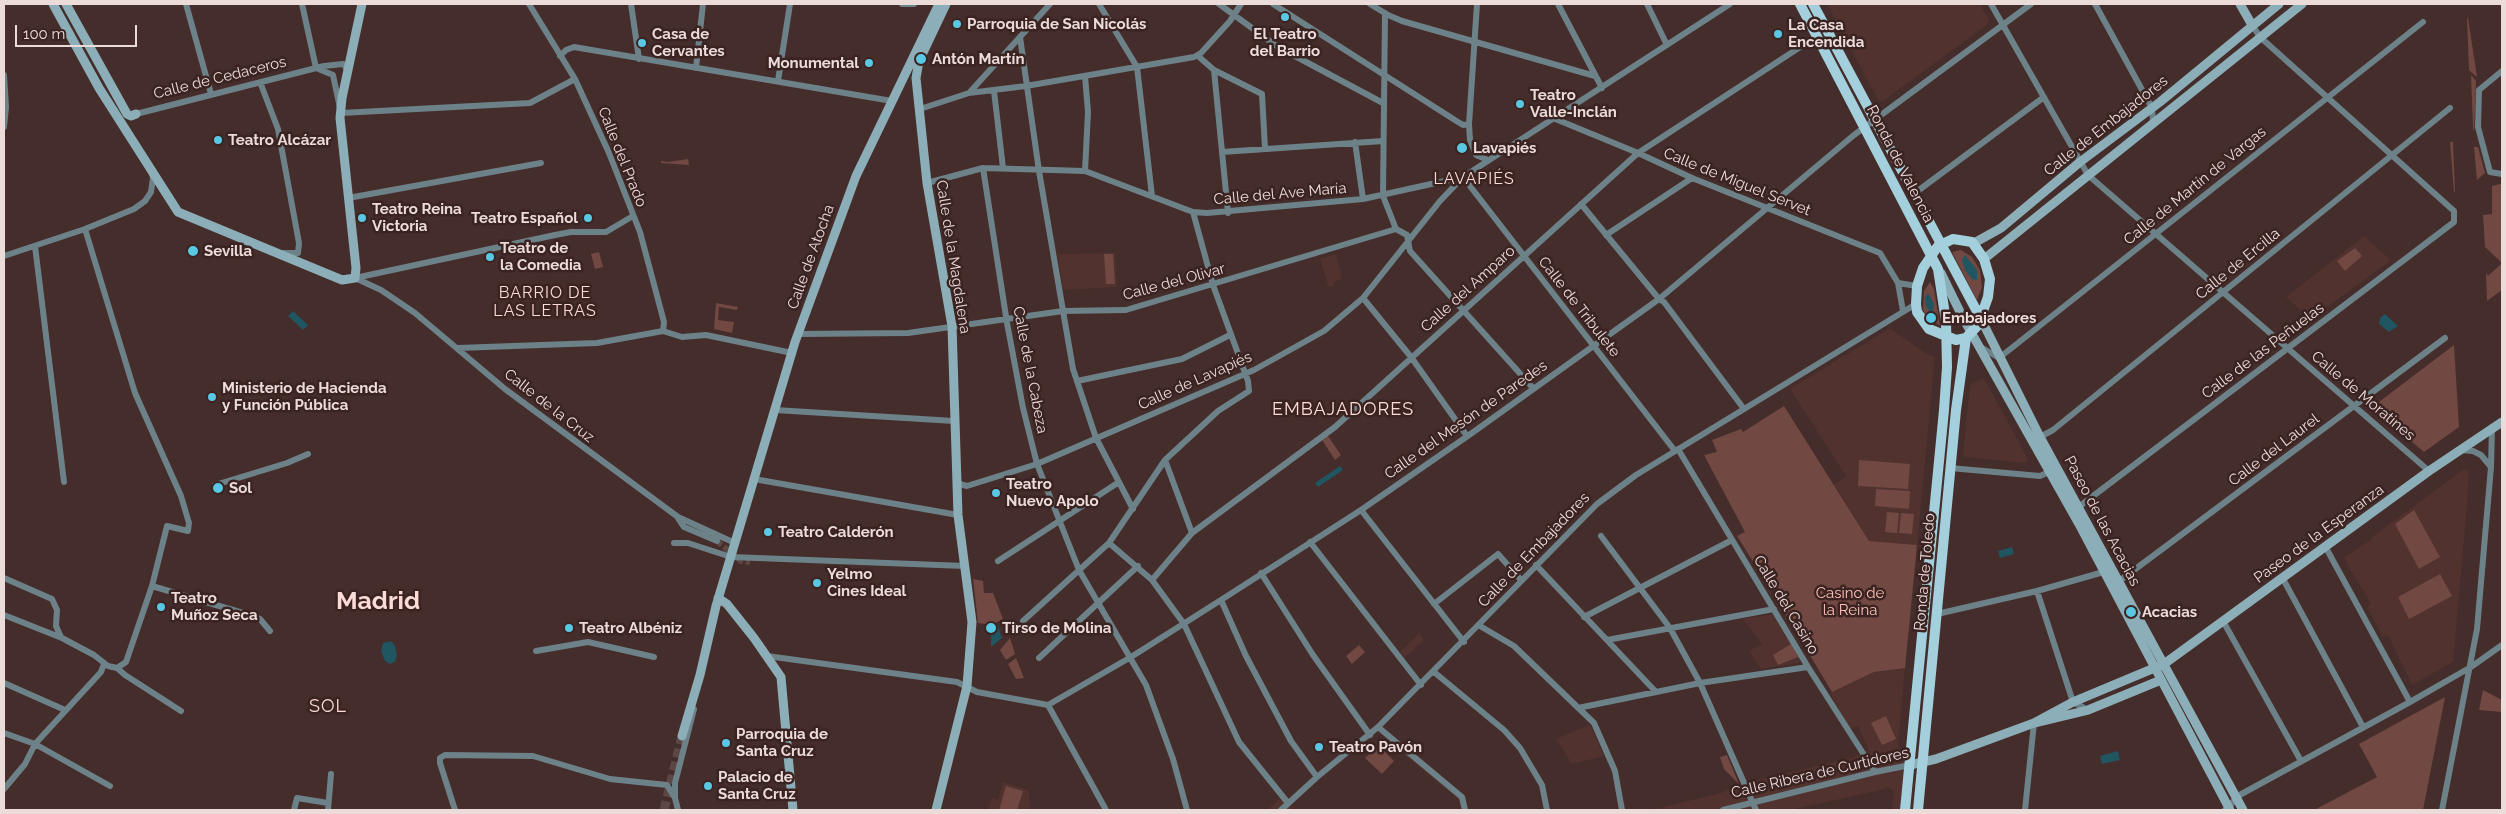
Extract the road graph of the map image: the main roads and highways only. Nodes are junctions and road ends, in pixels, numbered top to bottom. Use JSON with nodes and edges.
{"nodes":[{"id":1,"x":1800,"y":4,"type":"edge"},
{"id":2,"x":1813,"y":4,"type":"edge"},
{"id":3,"x":1941,"y":244,"type":"junction"},
{"id":4,"x":1931,"y":255,"type":"junction"},
{"id":5,"x":1981,"y":319,"type":"junction"},
{"id":6,"x":1970,"y":335,"type":"junction"},
{"id":7,"x":1947,"y":341,"type":"junction"},
{"id":8,"x":1905,"y":810,"type":"edge"},
{"id":9,"x":1918,"y":810,"type":"edge"}],
"edges":[{"from":1,"to":4,"type":"main road","name":"Ronda de Valencia"},
{"from":2,"to":3,"type":"main road","name":"Ronda de Valencia"},
{"from":3,"to":4,"type":"main road"},
{"from":3,"to":5,"type":"main road","name":"Paseo de las Acacias"},
{"from":3,"to":5,"type":"main road"},
{"from":4,"to":7,"type":"main road","name":"Ronda de Valencia"},
{"from":4,"to":7,"type":"main road"},
{"from":5,"to":6,"type":"main road"},
{"from":6,"to":7,"type":"main road"},
{"from":6,"to":9,"type":"main road","name":"Ronda de Toledo"},
{"from":7,"to":8,"type":"main road","name":"Ronda de Toledo"}]}
